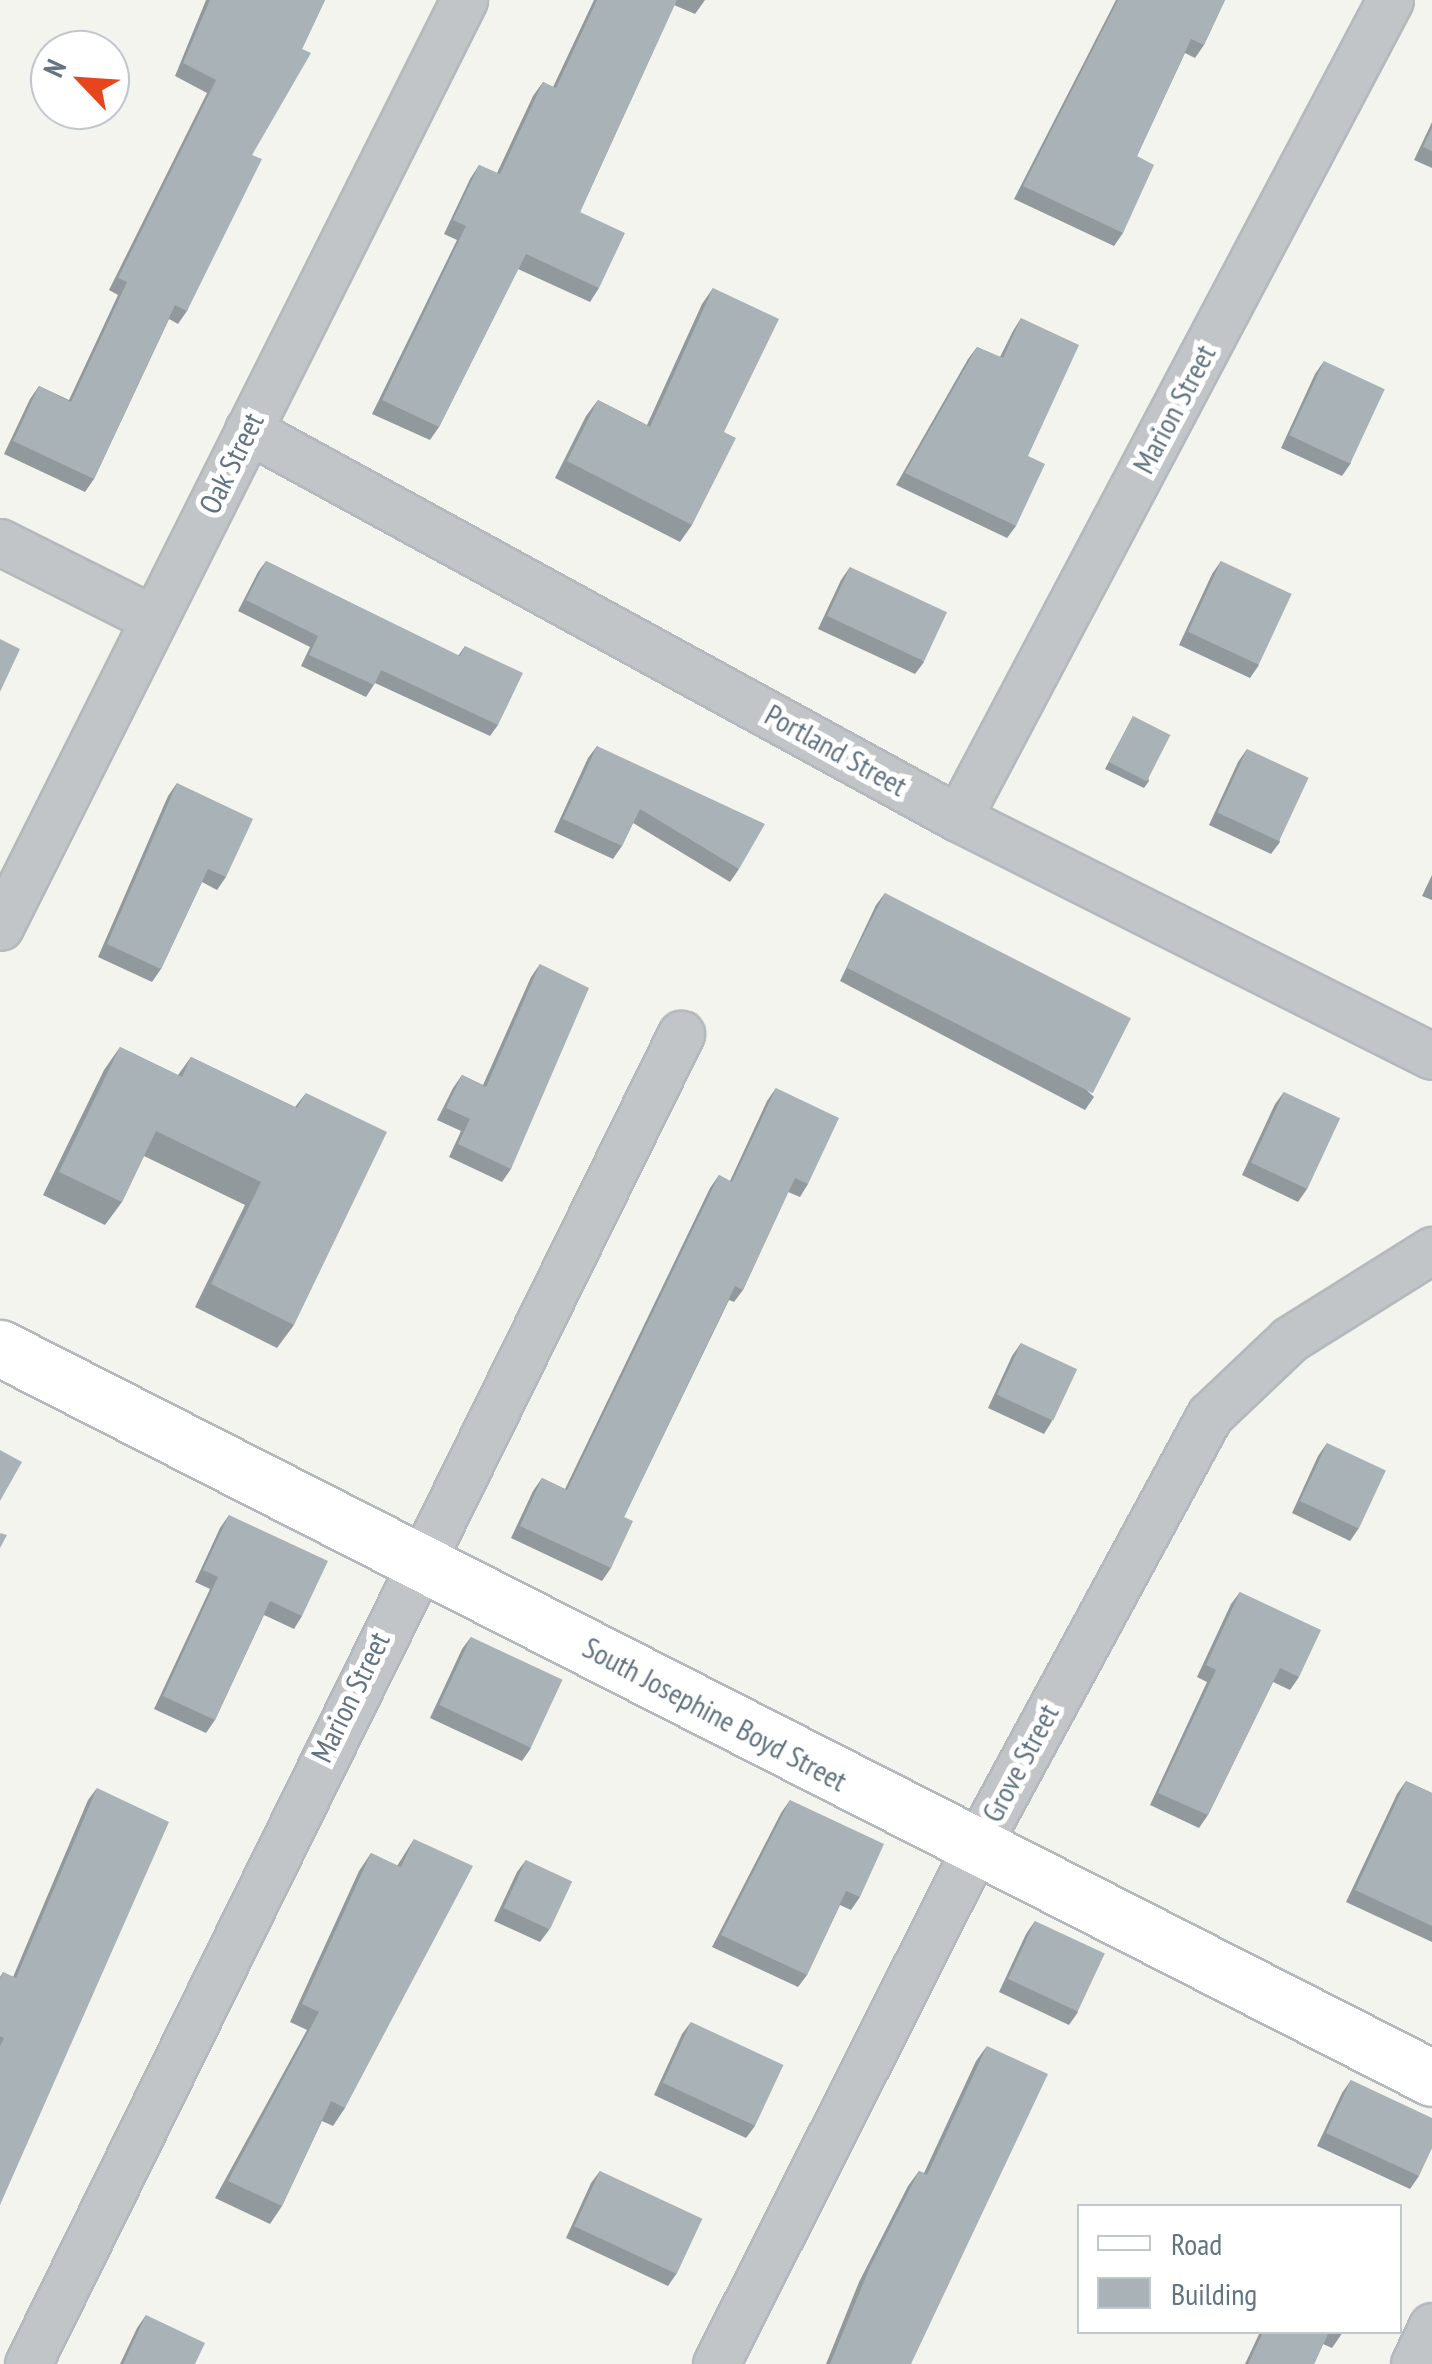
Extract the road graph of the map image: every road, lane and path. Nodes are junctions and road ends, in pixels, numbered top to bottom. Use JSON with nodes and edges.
{"nodes":[{"id":1,"x":464,"y":0,"type":"edge"},
{"id":2,"x":1390,"y":0,"type":"edge"},
{"id":3,"x":248,"y":430,"type":"junction"},
{"id":4,"x":0,"y":542,"type":"edge"},
{"id":5,"x":154,"y":619,"type":"junction"},
{"id":6,"x":958,"y":818,"type":"junction"},
{"id":7,"x":0,"y":928,"type":"edge"},
{"id":8,"x":681,"y":1034,"type":"dead end"},
{"id":9,"x":1432,"y":1056,"type":"edge"},
{"id":10,"x":1432,"y":1250,"type":"edge"},
{"id":11,"x":0,"y":1348,"type":"edge"},
{"id":12,"x":418,"y":1556,"type":"junction"},
{"id":13,"x":974,"y":1851,"type":"junction"},
{"id":14,"x":1432,"y":2078,"type":"edge"},
{"id":15,"x":1432,"y":2326,"type":"edge"},
{"id":16,"x":28,"y":2364,"type":"edge"},
{"id":17,"x":716,"y":2364,"type":"edge"},
{"id":18,"x":1414,"y":2364,"type":"edge"}],
"edges":[{"from":1,"to":3,"type":"street","name":"Oak Street"},
{"from":2,"to":6,"type":"street","name":"Marion Street"},
{"from":3,"to":5,"type":"street","name":"Oak Street"},
{"from":3,"to":6,"type":"street","name":"Portland Street"},
{"from":4,"to":5,"type":"street"},
{"from":5,"to":7,"type":"street","name":"Oak Street"},
{"from":6,"to":9,"type":"street","name":"Portland Street"},
{"from":8,"to":12,"type":"street","name":"Marion Street"},
{"from":10,"to":13,"type":"street","name":"Grove Street"},
{"from":11,"to":12,"type":"main road","name":"South Josephine Boyd Street"},
{"from":12,"to":13,"type":"main road","name":"South Josephine Boyd Street"},
{"from":12,"to":16,"type":"street","name":"Marion Street"},
{"from":13,"to":14,"type":"main road","name":"South Josephine Boyd Street"},
{"from":13,"to":17,"type":"street","name":"Grove Street"},
{"from":15,"to":18,"type":"street"}]}
